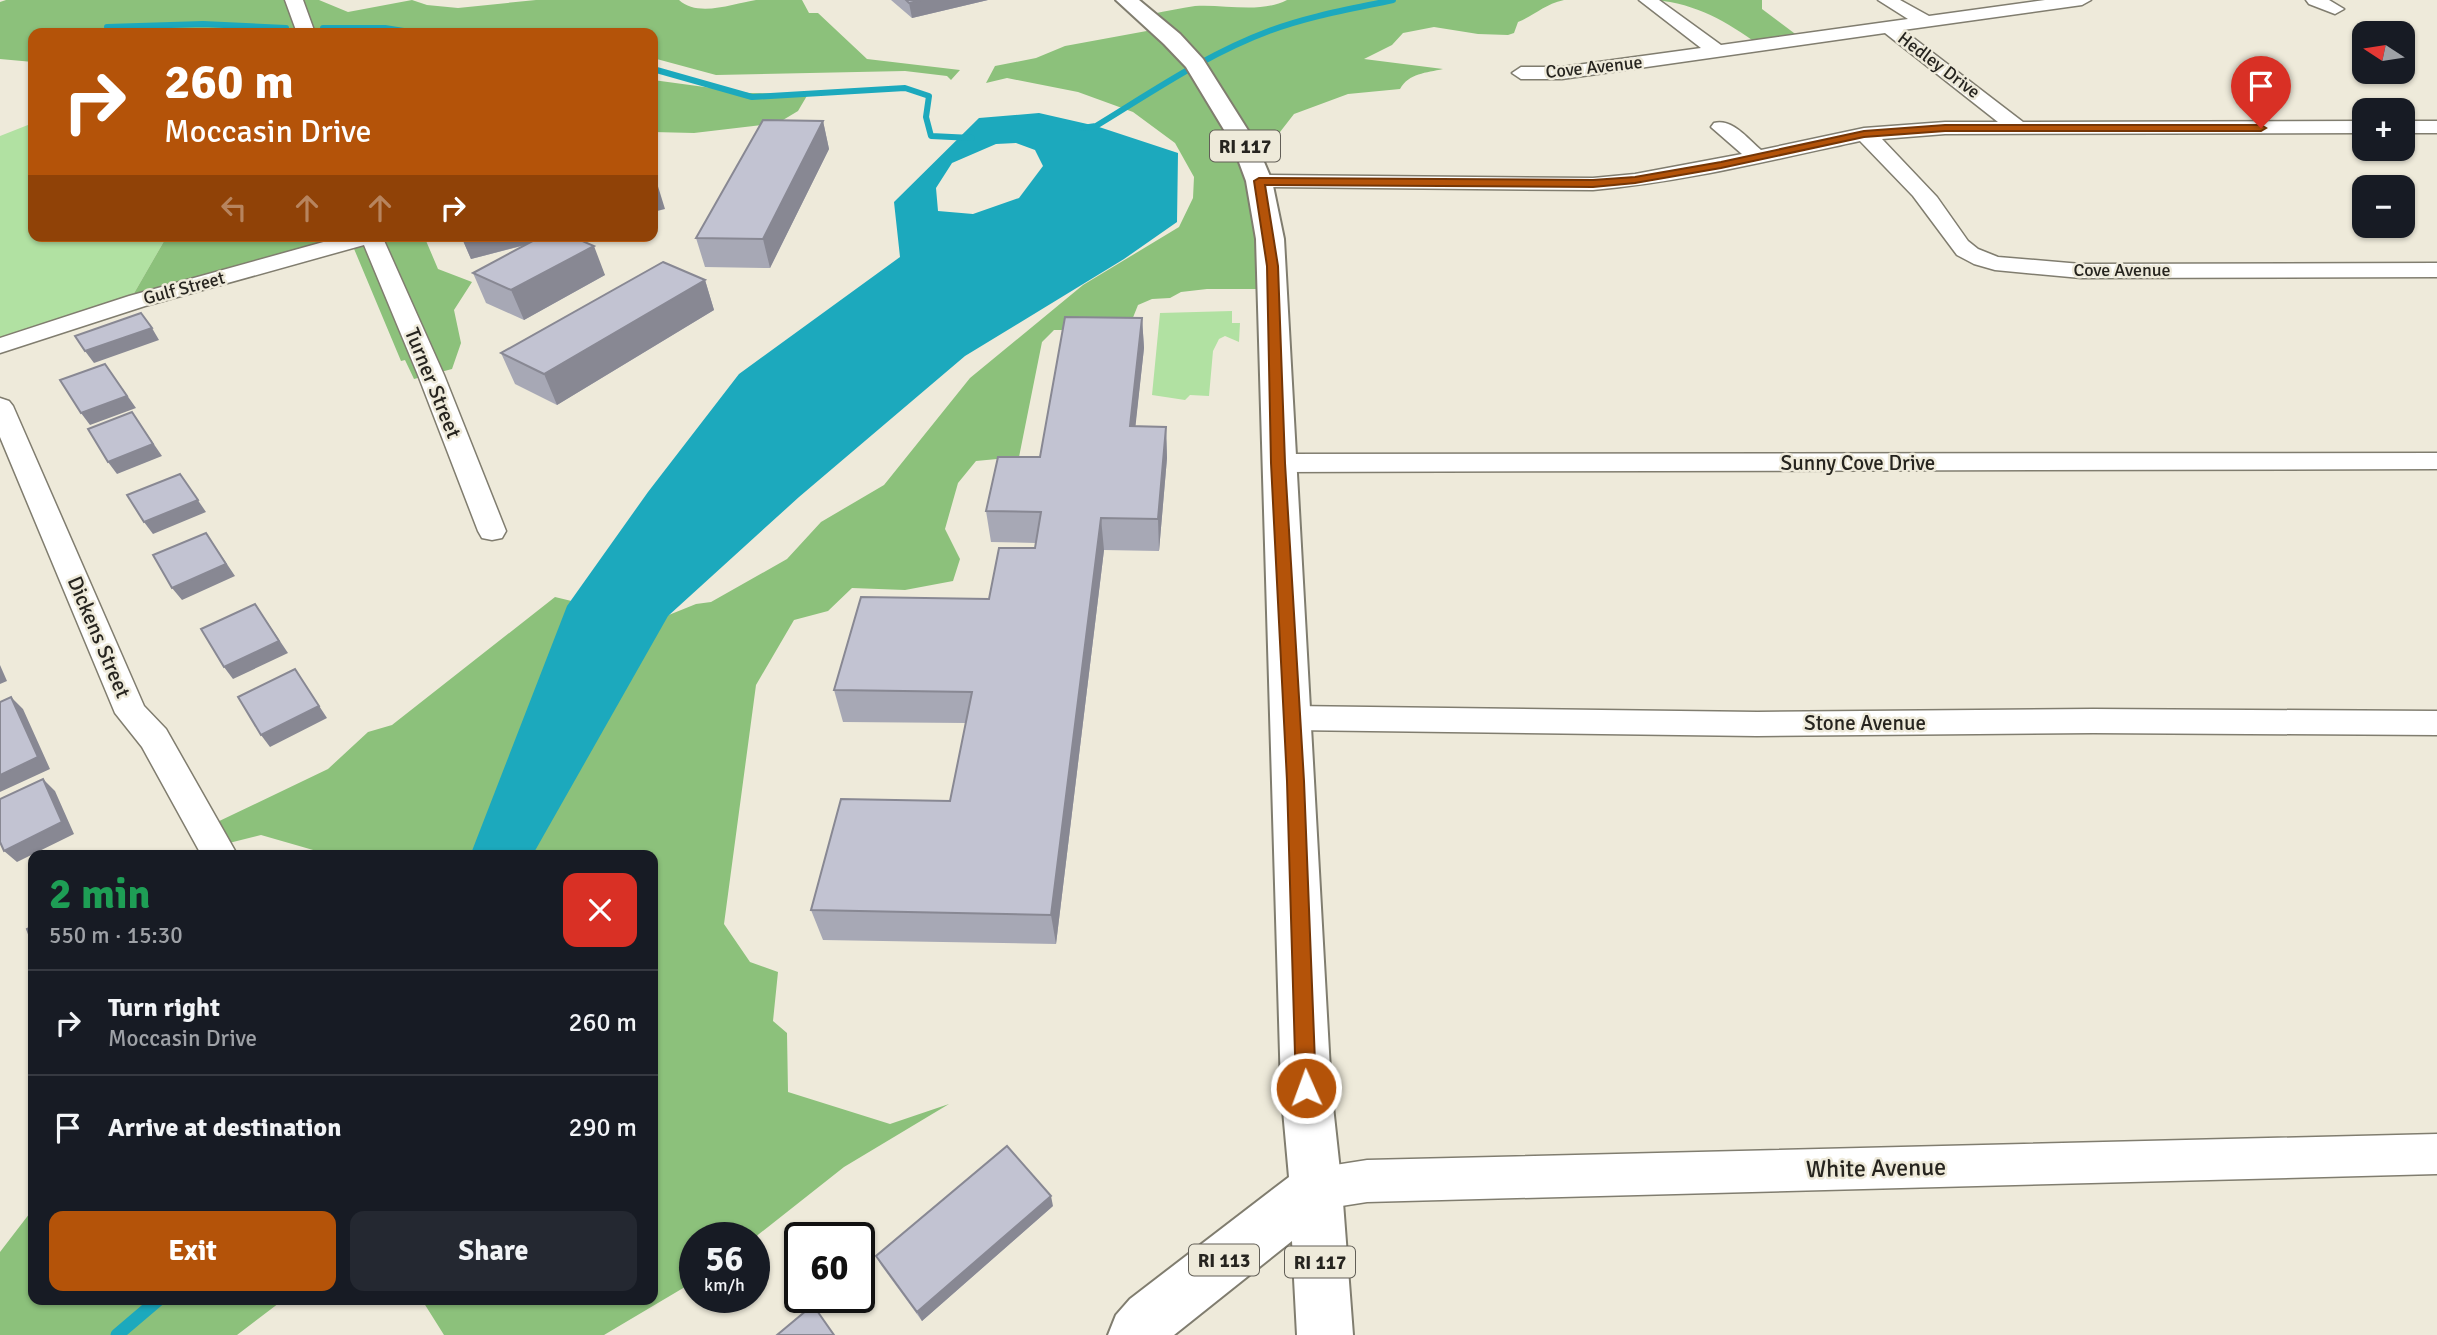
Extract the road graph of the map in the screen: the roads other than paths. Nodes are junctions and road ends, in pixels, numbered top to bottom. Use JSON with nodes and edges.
{"nodes":[{"id":1,"x":294,"y":0,"type":"edge"},
{"id":2,"x":1126,"y":0,"type":"edge"},
{"id":3,"x":1648,"y":0,"type":"edge"},
{"id":4,"x":1887,"y":0,"type":"edge"},
{"id":5,"x":2082,"y":0,"type":"edge"},
{"id":6,"x":2315,"y":0,"type":"edge"},
{"id":7,"x":2335,"y":9,"type":"dead end"},
{"id":8,"x":1928,"y":23,"type":"junction"},
{"id":9,"x":304,"y":28,"type":"edge"},
{"id":10,"x":1891,"y":29,"type":"junction"},
{"id":11,"x":1718,"y":52,"type":"junction"},
{"id":12,"x":1521,"y":73,"type":"dead end"},
{"id":13,"x":1721,"y":127,"type":"dead end"},
{"id":14,"x":2352,"y":127,"type":"edge"},
{"id":15,"x":2415,"y":127,"type":"edge"},
{"id":16,"x":2437,"y":127,"type":"edge"},
{"id":17,"x":2019,"y":128,"type":"junction"},
{"id":18,"x":1864,"y":134,"type":"junction"},
{"id":19,"x":1757,"y":157,"type":"junction"},
{"id":20,"x":1259,"y":181,"type":"junction"},
{"id":21,"x":349,"y":242,"type":"edge"},
{"id":22,"x":374,"y":242,"type":"edge"},
{"id":23,"x":2437,"y":270,"type":"edge"},
{"id":24,"x":0,"y":346,"type":"edge"},
{"id":25,"x":0,"y":406,"type":"edge"},
{"id":26,"x":2437,"y":461,"type":"edge"},
{"id":27,"x":1278,"y":463,"type":"junction"},
{"id":28,"x":492,"y":531,"type":"dead end"},
{"id":29,"x":1292,"y":718,"type":"junction"},
{"id":30,"x":2437,"y":723,"type":"edge"},
{"id":31,"x":217,"y":850,"type":"edge"},
{"id":32,"x":2437,"y":1154,"type":"edge"},
{"id":33,"x":1316,"y":1189,"type":"junction"},
{"id":34,"x":1136,"y":1335,"type":"edge"},
{"id":35,"x":1325,"y":1335,"type":"edge"}],
"edges":[{"from":1,"to":9,"type":"street"},
{"from":2,"to":20,"type":"main road","number":"RI 117"},
{"from":3,"to":11,"type":"street"},
{"from":4,"to":8,"type":"street"},
{"from":5,"to":8,"type":"street","name":"Cove Avenue"},
{"from":6,"to":7,"type":"street"},
{"from":8,"to":10,"type":"street","name":"Cove Avenue"},
{"from":10,"to":11,"type":"street","name":"Cove Avenue"},
{"from":10,"to":17,"type":"street","name":"Hedley Drive"},
{"from":11,"to":12,"type":"street","name":"Cove Avenue"},
{"from":13,"to":19,"type":"street"},
{"from":14,"to":17,"type":"street"},
{"from":15,"to":16,"type":"street"},
{"from":17,"to":18,"type":"street"},
{"from":18,"to":19,"type":"street"},
{"from":18,"to":23,"type":"street","name":"Cove Avenue"},
{"from":19,"to":20,"type":"street"},
{"from":20,"to":27,"type":"main road","number":"RI 117"},
{"from":21,"to":24,"type":"street","name":"Gulf Street"},
{"from":22,"to":28,"type":"street","name":"Turner Street"},
{"from":25,"to":31,"type":"street","name":"Dickens Street"},
{"from":26,"to":27,"type":"street","name":"Sunny Cove Drive"},
{"from":27,"to":29,"type":"main road","number":"RI 117"},
{"from":29,"to":30,"type":"street","name":"Stone Avenue"},
{"from":29,"to":33,"type":"main road","number":"RI 117"},
{"from":32,"to":33,"type":"street","name":"White Avenue"},
{"from":33,"to":34,"type":"main road","number":"RI 113"},
{"from":33,"to":35,"type":"main road","number":"RI 117"}]}
